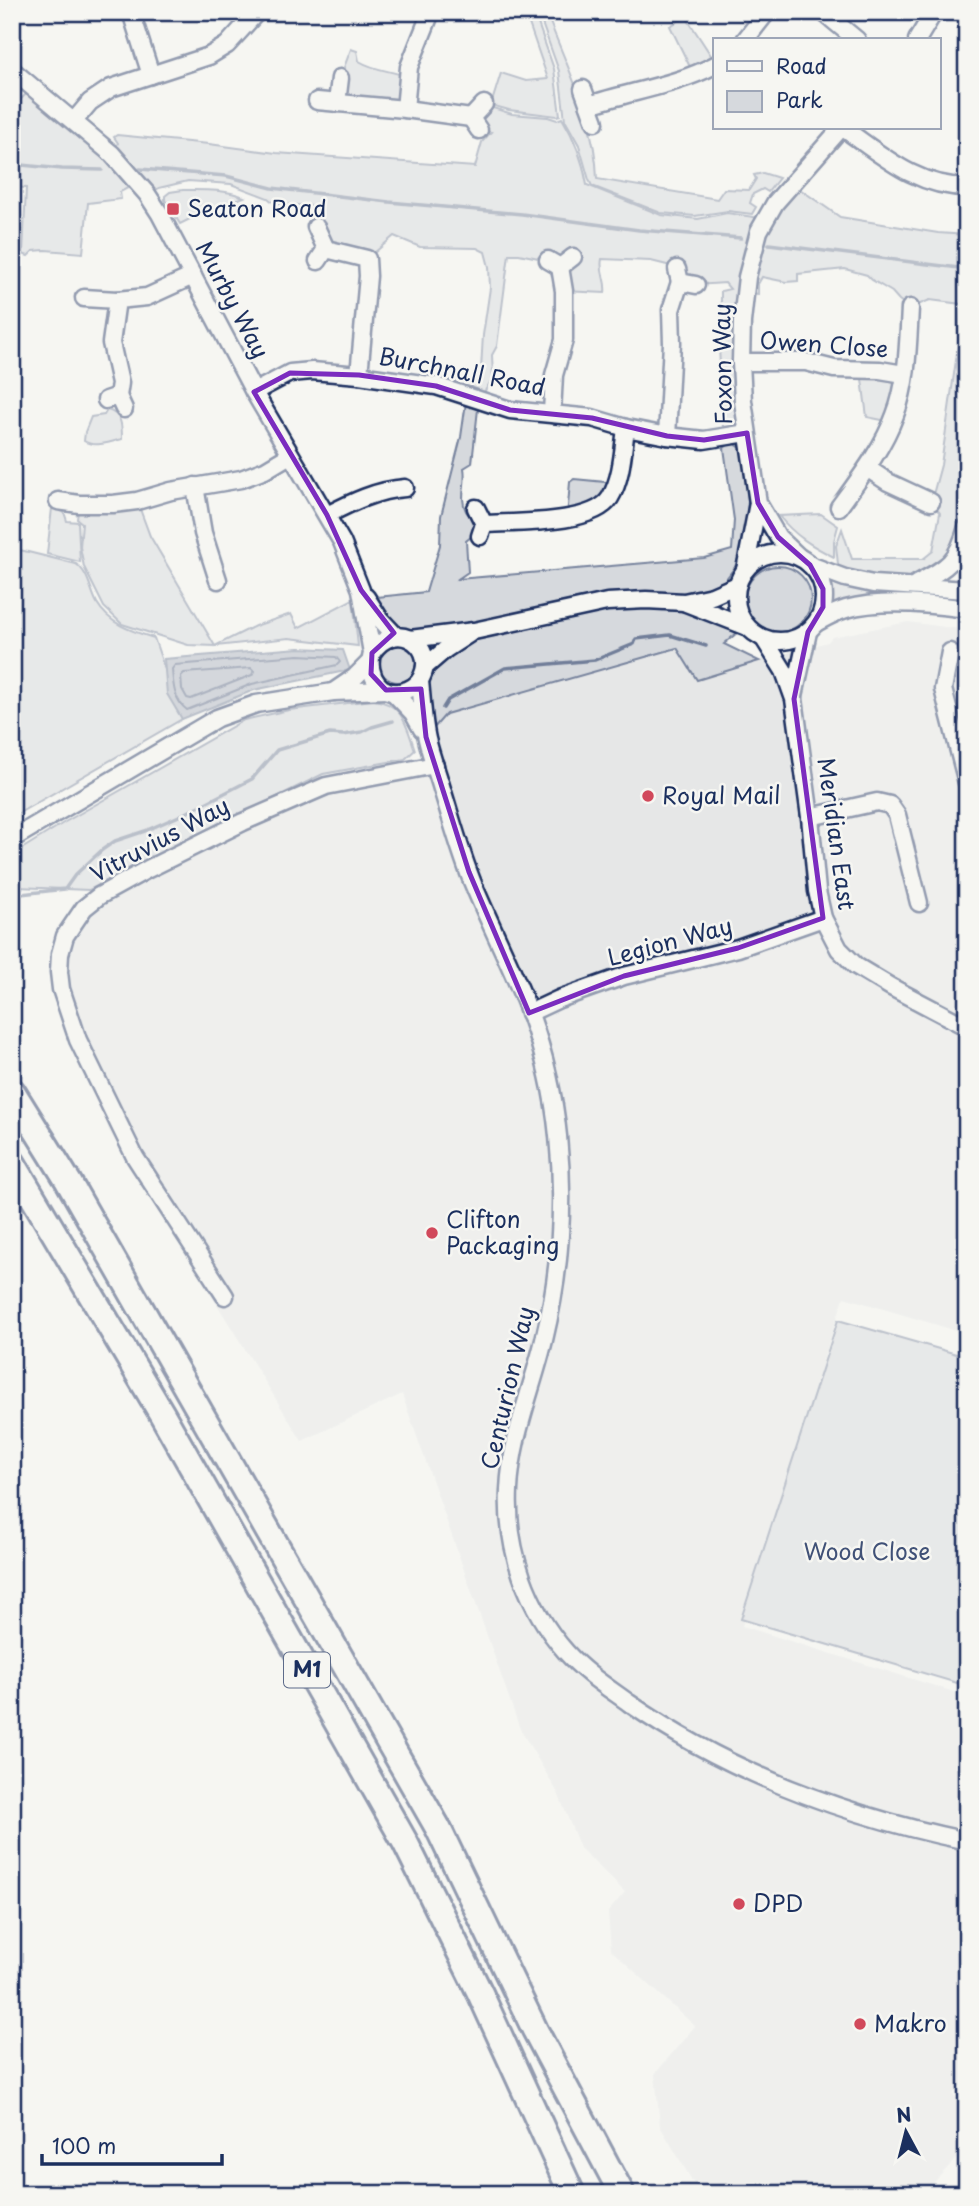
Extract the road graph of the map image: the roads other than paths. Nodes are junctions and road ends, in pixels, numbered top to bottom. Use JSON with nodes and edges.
{"nodes":[{"id":1,"x":131,"y":12,"type":"edge"},
{"id":2,"x":257,"y":12,"type":"edge"},
{"id":3,"x":431,"y":12,"type":"edge"},
{"id":4,"x":767,"y":12,"type":"edge"},
{"id":5,"x":823,"y":12,"type":"edge"},
{"id":6,"x":934,"y":12,"type":"edge"},
{"id":7,"x":747,"y":38,"type":"edge"},
{"id":8,"x":855,"y":38,"type":"edge"},
{"id":9,"x":918,"y":38,"type":"edge"},
{"id":10,"x":713,"y":66,"type":"edge"},
{"id":11,"x":12,"y":70,"type":"edge"},
{"id":12,"x":151,"y":75,"type":"junction"},
{"id":13,"x":340,"y":78,"type":"dead end"},
{"id":14,"x":583,"y":89,"type":"dead end"},
{"id":15,"x":317,"y":101,"type":"dead end"},
{"id":16,"x":337,"y":103,"type":"junction"},
{"id":17,"x":484,"y":104,"type":"dead end"},
{"id":18,"x":589,"y":105,"type":"junction"},
{"id":19,"x":405,"y":109,"type":"junction"},
{"id":20,"x":74,"y":121,"type":"junction"},
{"id":21,"x":595,"y":122,"type":"dead end"},
{"id":22,"x":840,"y":130,"type":"edge"},
{"id":23,"x":845,"y":130,"type":"edge"},
{"id":24,"x":967,"y":187,"type":"edge"},
{"id":25,"x":316,"y":227,"type":"dead end"},
{"id":26,"x":560,"y":261,"type":"dead end"},
{"id":27,"x":192,"y":276,"type":"junction"},
{"id":28,"x":684,"y":279,"type":"dead end"},
{"id":29,"x":84,"y":298,"type":"dead end"},
{"id":30,"x":117,"y":300,"type":"junction"},
{"id":31,"x":911,"y":303,"type":"dead end"},
{"id":32,"x":741,"y":362,"type":"junction"},
{"id":33,"x":904,"y":374,"type":"junction"},
{"id":34,"x":359,"y":375,"type":"junction"},
{"id":35,"x":254,"y":392,"type":"junction"},
{"id":36,"x":116,"y":402,"type":"dead end"},
{"id":37,"x":552,"y":413,"type":"junction"},
{"id":38,"x":626,"y":428,"type":"junction"},
{"id":39,"x":747,"y":433,"type":"junction"},
{"id":40,"x":667,"y":436,"type":"junction"},
{"id":41,"x":290,"y":455,"type":"junction"},
{"id":42,"x":867,"y":468,"type":"junction"},
{"id":43,"x":195,"y":486,"type":"junction"},
{"id":44,"x":405,"y":488,"type":"dead end"},
{"id":45,"x":58,"y":501,"type":"dead end"},
{"id":46,"x":931,"y":502,"type":"dead end"},
{"id":47,"x":758,"y":503,"type":"junction"},
{"id":48,"x":477,"y":508,"type":"dead end"},
{"id":49,"x":837,"y":510,"type":"dead end"},
{"id":50,"x":327,"y":515,"type":"junction"},
{"id":51,"x":967,"y":527,"type":"edge"},
{"id":52,"x":964,"y":553,"type":"edge"},
{"id":53,"x":806,"y":562,"type":"junction"},
{"id":54,"x":741,"y":577,"type":"junction"},
{"id":55,"x":219,"y":583,"type":"dead end"},
{"id":56,"x":914,"y":585,"type":"junction"},
{"id":57,"x":361,"y":590,"type":"junction"},
{"id":58,"x":967,"y":590,"type":"edge"},
{"id":59,"x":684,"y":602,"type":"junction"},
{"id":60,"x":967,"y":609,"type":"edge"},
{"id":61,"x":746,"y":626,"type":"junction"},
{"id":62,"x":812,"y":628,"type":"junction"},
{"id":63,"x":474,"y":631,"type":"junction"},
{"id":64,"x":403,"y":638,"type":"junction"},
{"id":65,"x":764,"y":639,"type":"junction"},
{"id":66,"x":950,"y":652,"type":"dead end"},
{"id":67,"x":370,"y":658,"type":"junction"},
{"id":68,"x":423,"y":674,"type":"junction"},
{"id":69,"x":390,"y":691,"type":"junction"},
{"id":70,"x":333,"y":692,"type":"junction"},
{"id":71,"x":794,"y":699,"type":"junction"},
{"id":72,"x":426,"y":737,"type":"junction"},
{"id":73,"x":435,"y":765,"type":"junction"},
{"id":74,"x":967,"y":783,"type":"edge"},
{"id":75,"x":810,"y":817,"type":"junction"},
{"id":76,"x":12,"y":839,"type":"edge"},
{"id":77,"x":919,"y":903,"type":"dead end"},
{"id":78,"x":823,"y":918,"type":"junction"},
{"id":79,"x":530,"y":1013,"type":"junction"},
{"id":80,"x":967,"y":1027,"type":"edge"},
{"id":81,"x":12,"y":1091,"type":"edge"},
{"id":82,"x":12,"y":1162,"type":"edge"},
{"id":83,"x":225,"y":1296,"type":"dead end"},
{"id":84,"x":967,"y":1840,"type":"edge"},
{"id":85,"x":535,"y":2030,"type":"junction"},
{"id":86,"x":572,"y":2194,"type":"edge"},
{"id":87,"x":603,"y":2194,"type":"edge"},
{"id":88,"x":622,"y":2194,"type":"edge"}],
"edges":[{"from":1,"to":12,"type":"street"},
{"from":2,"to":12,"type":"street"},
{"from":3,"to":19,"type":"street"},
{"from":4,"to":7,"type":"street"},
{"from":5,"to":8,"type":"street"},
{"from":6,"to":9,"type":"street"},
{"from":10,"to":18,"type":"street"},
{"from":11,"to":20,"type":"street","name":"Murby Way"},
{"from":12,"to":20,"type":"street"},
{"from":13,"to":16,"type":"street"},
{"from":14,"to":18,"type":"street"},
{"from":15,"to":16,"type":"street"},
{"from":16,"to":19,"type":"street"},
{"from":17,"to":19,"type":"street"},
{"from":18,"to":21,"type":"street"},
{"from":20,"to":27,"type":"street","name":"Murby Way"},
{"from":22,"to":32,"type":"street","name":"Foxon Way"},
{"from":23,"to":24,"type":"street"},
{"from":25,"to":34,"type":"street"},
{"from":26,"to":37,"type":"street"},
{"from":27,"to":30,"type":"street"},
{"from":27,"to":35,"type":"street","name":"Murby Way"},
{"from":28,"to":40,"type":"street"},
{"from":29,"to":30,"type":"street"},
{"from":30,"to":36,"type":"street"},
{"from":31,"to":33,"type":"street","name":"Owen Close"},
{"from":32,"to":33,"type":"street","name":"Owen Close"},
{"from":32,"to":39,"type":"street","name":"Foxon Way"},
{"from":33,"to":42,"type":"street","name":"Owen Close"},
{"from":34,"to":35,"type":"street","name":"Burchnall Road"},
{"from":34,"to":37,"type":"street","name":"Burchnall Road"},
{"from":35,"to":41,"type":"street","name":"Murby Way"},
{"from":37,"to":38,"type":"street","name":"Burchnall Road"},
{"from":38,"to":40,"type":"street","name":"Burchnall Road"},
{"from":38,"to":48,"type":"street"},
{"from":39,"to":40,"type":"street","name":"Burchnall Road"},
{"from":39,"to":47,"type":"street","name":"Foxon Way"},
{"from":41,"to":43,"type":"street"},
{"from":41,"to":50,"type":"street","name":"Murby Way"},
{"from":42,"to":46,"type":"street"},
{"from":42,"to":49,"type":"street","name":"Owen Close"},
{"from":43,"to":45,"type":"street"},
{"from":43,"to":55,"type":"street"},
{"from":44,"to":50,"type":"street"},
{"from":47,"to":53,"type":"street","name":"Foxon Way"},
{"from":47,"to":54,"type":"street","name":"Foxon Way"},
{"from":50,"to":57,"type":"street","name":"Murby Way"},
{"from":51,"to":52,"type":"street"},
{"from":52,"to":56,"type":"street"},
{"from":53,"to":54,"type":"street"},
{"from":53,"to":56,"type":"street"},
{"from":53,"to":62,"type":"street"},
{"from":54,"to":59,"type":"street"},
{"from":54,"to":61,"type":"street"},
{"from":56,"to":58,"type":"street"},
{"from":57,"to":64,"type":"street","name":"Murby Way"},
{"from":57,"to":67,"type":"street","name":"Murby Way"},
{"from":59,"to":61,"type":"street"},
{"from":59,"to":63,"type":"street"},
{"from":60,"to":62,"type":"street"},
{"from":61,"to":65,"type":"street"},
{"from":62,"to":65,"type":"street"},
{"from":62,"to":71,"type":"street","name":"Meridian East"},
{"from":63,"to":64,"type":"street"},
{"from":63,"to":68,"type":"street"},
{"from":64,"to":67,"type":"street"},
{"from":64,"to":68,"type":"street"},
{"from":65,"to":71,"type":"street","name":"Meridian East"},
{"from":66,"to":74,"type":"street"},
{"from":67,"to":69,"type":"street"},
{"from":67,"to":70,"type":"street"},
{"from":68,"to":69,"type":"street"},
{"from":68,"to":72,"type":"street","name":"Centurion Way"},
{"from":69,"to":70,"type":"street"},
{"from":69,"to":72,"type":"street","name":"Centurion Way"},
{"from":70,"to":76,"type":"street"},
{"from":71,"to":75,"type":"street","name":"Meridian East"},
{"from":72,"to":73,"type":"street","name":"Centurion Way"},
{"from":73,"to":79,"type":"street","name":"Centurion Way"},
{"from":73,"to":83,"type":"street","name":"Vitruvius Way"},
{"from":75,"to":77,"type":"street"},
{"from":75,"to":78,"type":"street","name":"Meridian East"},
{"from":78,"to":79,"type":"street","name":"Legion Way"},
{"from":78,"to":80,"type":"street","name":"Meridian East"},
{"from":79,"to":84,"type":"street","name":"Centurion Way"},
{"from":81,"to":85,"type":"highway","number":"M1"},
{"from":82,"to":86,"type":"highway","number":"M1"},
{"from":85,"to":87,"type":"highway","number":"M1"},
{"from":85,"to":88,"type":"highway"}]}
